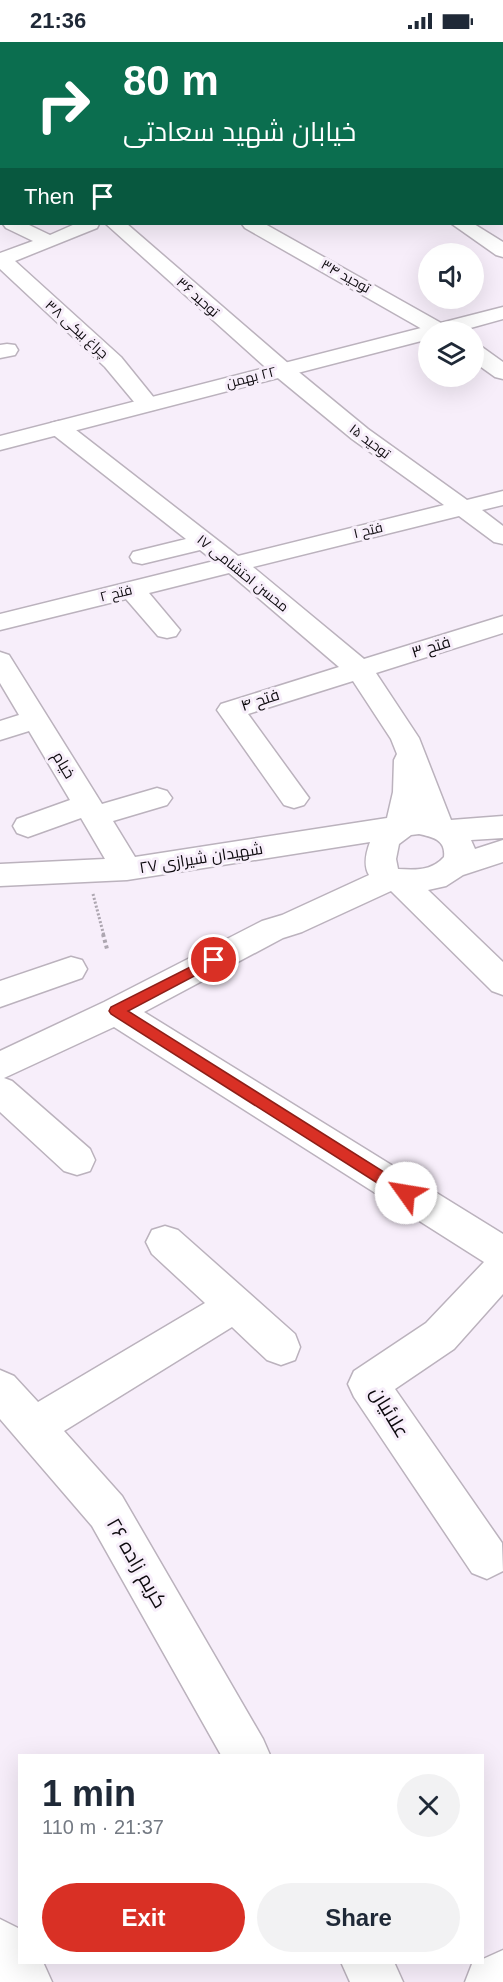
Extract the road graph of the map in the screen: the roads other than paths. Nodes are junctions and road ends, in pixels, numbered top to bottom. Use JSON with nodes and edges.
{"nodes":[{"id":1,"x":15,"y":225,"type":"edge"},
{"id":2,"x":88,"y":225,"type":"edge"},
{"id":3,"x":117,"y":225,"type":"edge"},
{"id":4,"x":254,"y":225,"type":"edge"},
{"id":5,"x":464,"y":225,"type":"edge"},
{"id":6,"x":51,"y":242,"type":"junction"},
{"id":7,"x":503,"y":251,"type":"edge"},
{"id":8,"x":0,"y":260,"type":"edge"},
{"id":9,"x":503,"y":312,"type":"edge"},
{"id":10,"x":425,"y":321,"type":"edge"},
{"id":11,"x":472,"y":321,"type":"edge"},
{"id":12,"x":418,"y":336,"type":"edge"},
{"id":13,"x":484,"y":359,"type":"edge"},
{"id":14,"x":281,"y":369,"type":"junction"},
{"id":15,"x":503,"y":372,"type":"edge"},
{"id":16,"x":148,"y":404,"type":"junction"},
{"id":17,"x":59,"y":428,"type":"junction"},
{"id":18,"x":0,"y":443,"type":"edge"},
{"id":19,"x":503,"y":498,"type":"edge"},
{"id":20,"x":462,"y":508,"type":"junction"},
{"id":21,"x":503,"y":537,"type":"edge"},
{"id":22,"x":205,"y":542,"type":"junction"},
{"id":23,"x":142,"y":557,"type":"dead end"},
{"id":24,"x":232,"y":563,"type":"junction"},
{"id":25,"x":132,"y":590,"type":"junction"},
{"id":26,"x":0,"y":622,"type":"edge"},
{"id":27,"x":503,"y":624,"type":"edge"},
{"id":28,"x":167,"y":630,"type":"dead end"},
{"id":29,"x":0,"y":662,"type":"edge"},
{"id":30,"x":359,"y":669,"type":"junction"},
{"id":31,"x":36,"y":719,"type":"junction"},
{"id":32,"x":0,"y":731,"type":"edge"},
{"id":33,"x":405,"y":738,"type":"junction"},
{"id":34,"x":157,"y":798,"type":"dead end"},
{"id":35,"x":294,"y":798,"type":"dead end"},
{"id":36,"x":91,"y":810,"type":"junction"},
{"id":37,"x":27,"y":826,"type":"dead end"},
{"id":38,"x":400,"y":827,"type":"junction"},
{"id":39,"x":503,"y":827,"type":"edge"},
{"id":40,"x":443,"y":829,"type":"junction"},
{"id":41,"x":503,"y":851,"type":"edge"},
{"id":42,"x":127,"y":869,"type":"junction"},
{"id":43,"x":453,"y":869,"type":"junction"},
{"id":44,"x":389,"y":873,"type":"junction"},
{"id":45,"x":0,"y":875,"type":"edge"},
{"id":46,"x":71,"y":969,"type":"dead end"},
{"id":47,"x":501,"y":981,"type":"edge"},
{"id":48,"x":0,"y":994,"type":"edge"},
{"id":49,"x":116,"y":1011,"type":"junction"},
{"id":50,"x":0,"y":1066,"type":"edge"},
{"id":51,"x":0,"y":1091,"type":"edge"},
{"id":52,"x":77,"y":1160,"type":"dead end"},
{"id":53,"x":165,"y":1242,"type":"dead end"},
{"id":54,"x":503,"y":1254,"type":"edge"},
{"id":55,"x":503,"y":1268,"type":"edge"},
{"id":56,"x":235,"y":1305,"type":"junction"},
{"id":57,"x":281,"y":1347,"type":"dead end"},
{"id":58,"x":0,"y":1389,"type":"edge"},
{"id":59,"x":34,"y":1427,"type":"junction"},
{"id":60,"x":487,"y":1558,"type":"dead end"},
{"id":61,"x":247,"y":1754,"type":"edge"},
{"id":62,"x":0,"y":1944,"type":"edge"},
{"id":63,"x":367,"y":1964,"type":"edge"},
{"id":64,"x":503,"y":1975,"type":"edge"},
{"id":65,"x":27,"y":1982,"type":"edge"},
{"id":66,"x":378,"y":1982,"type":"edge"},
{"id":67,"x":490,"y":1982,"type":"edge"}],
"edges":[{"from":1,"to":6,"type":"street"},
{"from":2,"to":6,"type":"street"},
{"from":3,"to":14,"type":"street","name":"توحید ۳۶"},
{"from":4,"to":10,"type":"street","name":"توحید ۳۴"},
{"from":5,"to":7,"type":"street"},
{"from":6,"to":8,"type":"street"},
{"from":8,"to":16,"type":"street","name":"چراغ بیکی ۳۸"},
{"from":9,"to":11,"type":"street","name":"٢٢ بهمن"},
{"from":12,"to":14,"type":"street","name":"٢٢ بهمن"},
{"from":13,"to":15,"type":"street"},
{"from":14,"to":16,"type":"street","name":"٢٢ بهمن"},
{"from":14,"to":20,"type":"street","name":"توحید ۱۵"},
{"from":16,"to":17,"type":"street","name":"٢٢ بهمن"},
{"from":17,"to":18,"type":"street","name":"٢٢ بهمن"},
{"from":17,"to":22,"type":"street","name":"محسن احتشامی ۱۷"},
{"from":19,"to":20,"type":"street","name":"فتح ۱"},
{"from":20,"to":21,"type":"street","name":"توحید ۱۵"},
{"from":20,"to":24,"type":"street","name":"فتح ۱"},
{"from":22,"to":23,"type":"street"},
{"from":22,"to":24,"type":"street","name":"محسن احتشامی ۱۷"},
{"from":24,"to":25,"type":"street","name":"فتح ۲"},
{"from":24,"to":30,"type":"street","name":"محسن احتشامی ۱۷"},
{"from":25,"to":26,"type":"street","name":"فتح ۲"},
{"from":25,"to":28,"type":"street"},
{"from":27,"to":30,"type":"street","name":"فتح ۳"},
{"from":29,"to":31,"type":"street","name":"خیام"},
{"from":30,"to":33,"type":"street","name":"محسن احتشامی ۱۷"},
{"from":30,"to":35,"type":"street","name":"فتح ۴"},
{"from":31,"to":32,"type":"street"},
{"from":31,"to":36,"type":"street","name":"خیام"},
{"from":33,"to":38,"type":"street"},
{"from":33,"to":40,"type":"street","name":"محسن احتشامی ۱۷"},
{"from":34,"to":36,"type":"street"},
{"from":36,"to":37,"type":"street"},
{"from":36,"to":42,"type":"street","name":"خیام"},
{"from":38,"to":40,"type":"street"},
{"from":38,"to":42,"type":"street","name":"شهیدان شیرازی ۲۷"},
{"from":38,"to":44,"type":"street"},
{"from":39,"to":40,"type":"street"},
{"from":40,"to":43,"type":"street"},
{"from":41,"to":43,"type":"street"},
{"from":42,"to":45,"type":"street","name":"شهیدان شیرازی ۲۷"},
{"from":43,"to":44,"type":"street"},
{"from":43,"to":47,"type":"street"},
{"from":44,"to":47,"type":"street"},
{"from":44,"to":49,"type":"street"},
{"from":46,"to":48,"type":"street"},
{"from":49,"to":50,"type":"street"},
{"from":49,"to":54,"type":"street"},
{"from":51,"to":52,"type":"street"},
{"from":53,"to":56,"type":"street"},
{"from":55,"to":60,"type":"street","name":"علائیان"},
{"from":56,"to":57,"type":"street"},
{"from":56,"to":59,"type":"street"},
{"from":58,"to":59,"type":"street","name":"کریم زاده ۲۶"},
{"from":59,"to":61,"type":"street","name":"کریم زاده ۲۶"},
{"from":62,"to":65,"type":"street"},
{"from":63,"to":66,"type":"street"},
{"from":64,"to":67,"type":"street"}]}
